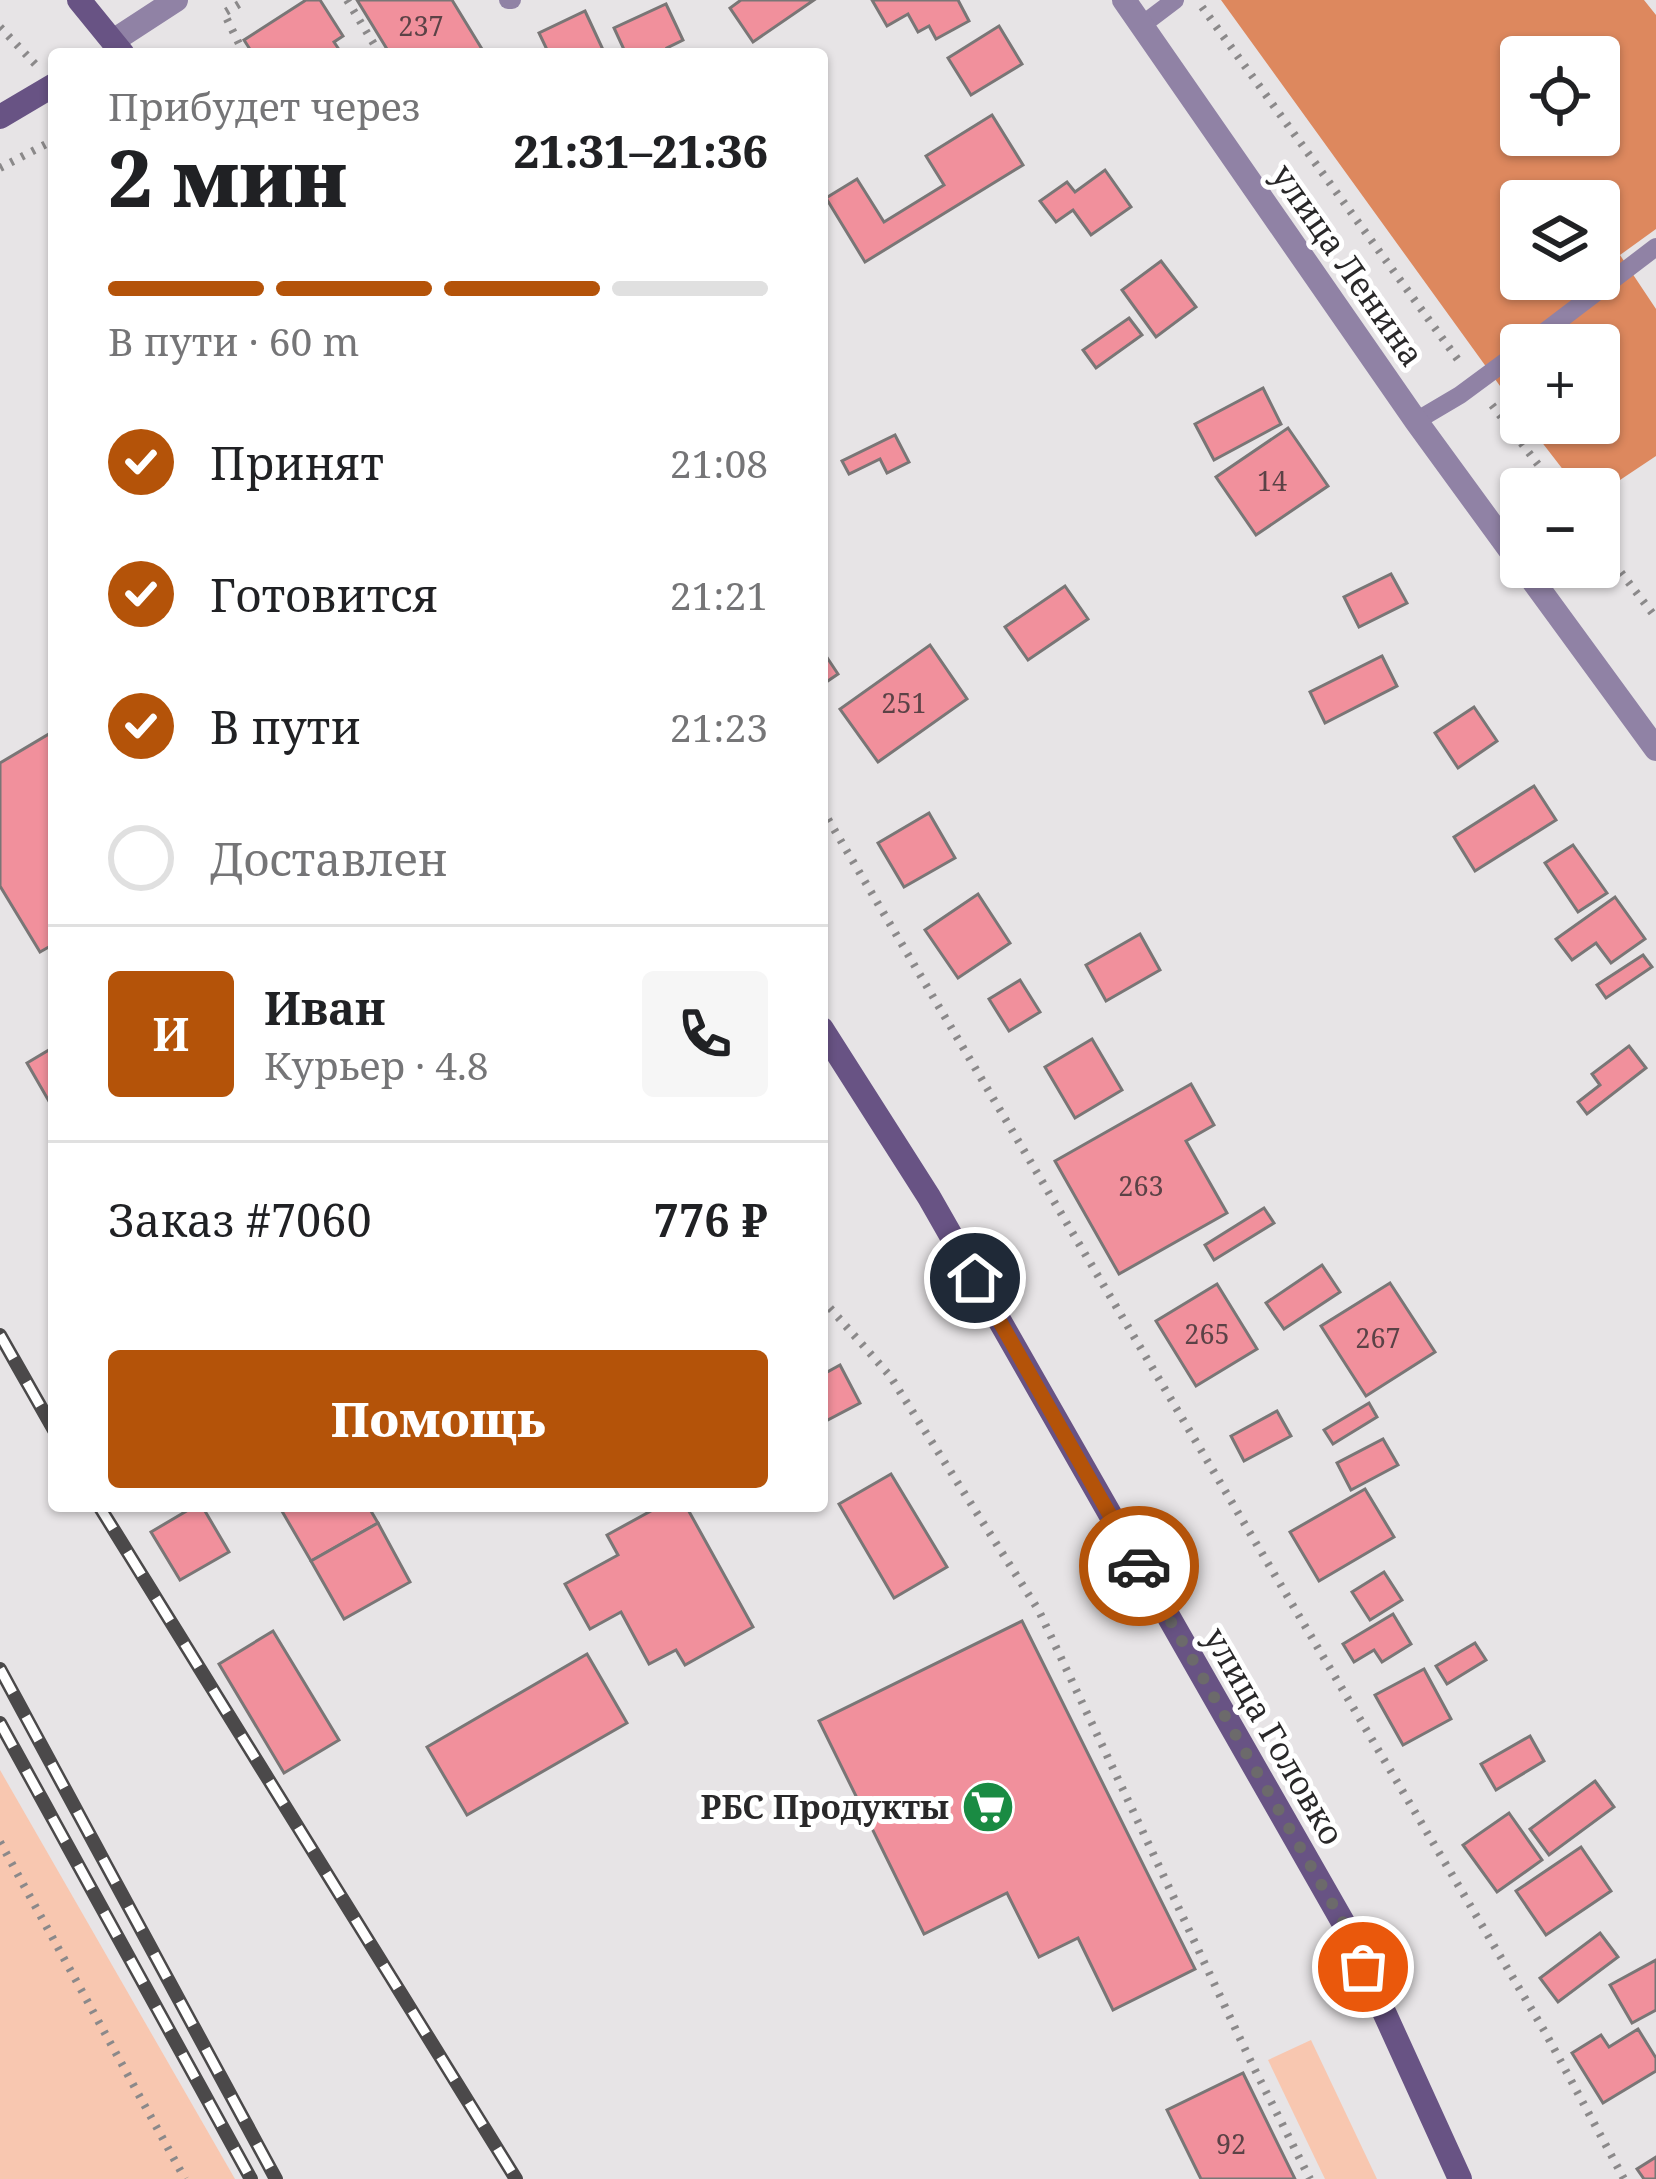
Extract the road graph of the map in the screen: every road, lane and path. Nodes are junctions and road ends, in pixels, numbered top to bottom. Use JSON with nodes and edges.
{"nodes":[{"id":1,"x":79,"y":0,"type":"edge"},
{"id":2,"x":176,"y":0,"type":"edge"},
{"id":3,"x":245,"y":0,"type":"edge"},
{"id":4,"x":347,"y":0,"type":"edge"},
{"id":5,"x":1124,"y":0,"type":"edge"},
{"id":6,"x":1175,"y":0,"type":"edge"},
{"id":7,"x":1198,"y":0,"type":"edge"},
{"id":8,"x":1142,"y":25,"type":"junction"},
{"id":9,"x":0,"y":27,"type":"edge"},
{"id":10,"x":110,"y":48,"type":"edge"},
{"id":11,"x":114,"y":48,"type":"edge"},
{"id":12,"x":241,"y":48,"type":"edge"},
{"id":13,"x":376,"y":48,"type":"edge"},
{"id":14,"x":47,"y":77,"type":"edge"},
{"id":15,"x":0,"y":117,"type":"edge"},
{"id":16,"x":48,"y":143,"type":"edge"},
{"id":17,"x":0,"y":168,"type":"edge"},
{"id":18,"x":1656,"y":247,"type":"edge"},
{"id":19,"x":1554,"y":324,"type":"edge"},
{"id":20,"x":1500,"y":365,"type":"edge"},
{"id":21,"x":1475,"y":384,"type":"junction"},
{"id":22,"x":1416,"y":421,"type":"junction"},
{"id":23,"x":1541,"y":468,"type":"edge"},
{"id":24,"x":1500,"y":536,"type":"edge"},
{"id":25,"x":1620,"y":572,"type":"edge"},
{"id":26,"x":1538,"y":588,"type":"edge"},
{"id":27,"x":1637,"y":594,"type":"junction"},
{"id":28,"x":1656,"y":598,"type":"edge"},
{"id":29,"x":1656,"y":618,"type":"edge"},
{"id":30,"x":1656,"y":749,"type":"edge"},
{"id":31,"x":828,"y":818,"type":"edge"},
{"id":32,"x":828,"y":1038,"type":"edge"},
{"id":33,"x":828,"y":1306,"type":"edge"},
{"id":34,"x":0,"y":1842,"type":"edge"},
{"id":35,"x":185,"y":2179,"type":"edge"},
{"id":36,"x":1310,"y":2179,"type":"edge"},
{"id":37,"x":1460,"y":2179,"type":"edge"},
{"id":38,"x":1624,"y":2179,"type":"edge"}],
"edges":[{"from":1,"to":10,"type":"main road"},
{"from":2,"to":11,"type":"street"},
{"from":3,"to":12,"type":"path"},
{"from":4,"to":13,"type":"path"},
{"from":5,"to":8,"type":"street","name":"улица Ленина"},
{"from":6,"to":8,"type":"lane"},
{"from":7,"to":21,"type":"path"},
{"from":8,"to":22,"type":"street","name":"улица Ленина"},
{"from":9,"to":14,"type":"path"},
{"from":14,"to":15,"type":"main road"},
{"from":16,"to":17,"type":"path"},
{"from":18,"to":19,"type":"lane"},
{"from":20,"to":21,"type":"lane"},
{"from":21,"to":22,"type":"lane"},
{"from":21,"to":23,"type":"path"},
{"from":22,"to":24,"type":"street","name":"улица Ленина"},
{"from":25,"to":27,"type":"path"},
{"from":26,"to":30,"type":"street","name":"улица Ленина"},
{"from":27,"to":28,"type":"path"},
{"from":27,"to":29,"type":"path"},
{"from":31,"to":38,"type":"path"},
{"from":32,"to":37,"type":"main road","name":"улица Головко"},
{"from":33,"to":36,"type":"path"},
{"from":34,"to":35,"type":"path"}]}
